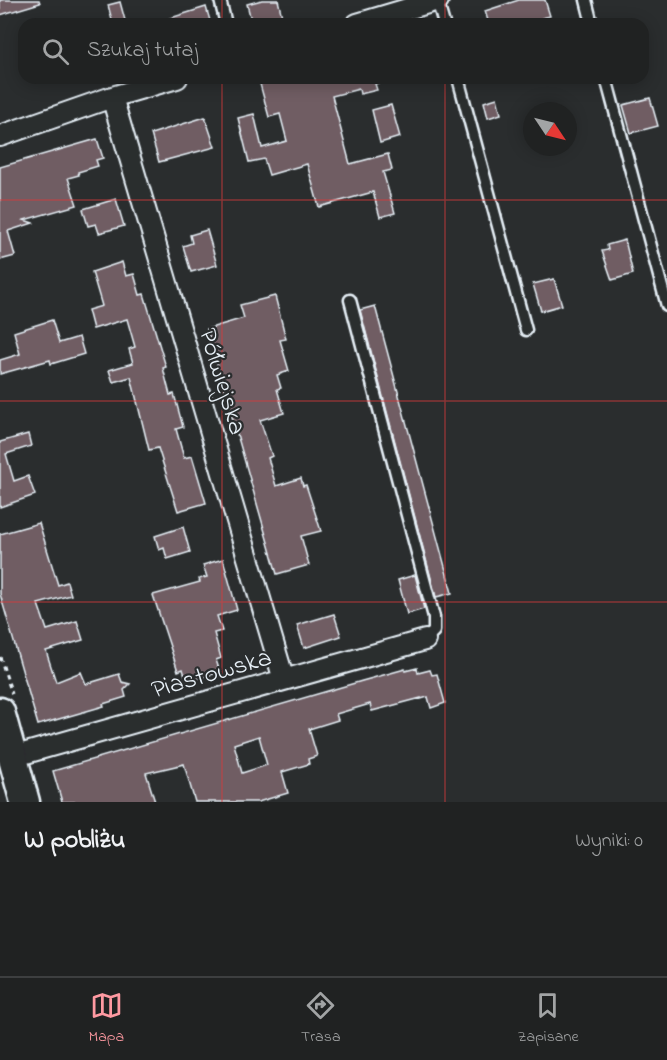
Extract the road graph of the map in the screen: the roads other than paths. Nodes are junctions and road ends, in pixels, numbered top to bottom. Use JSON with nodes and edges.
{"nodes":[{"id":1,"x":220,"y":0,"type":"edge"},
{"id":2,"x":438,"y":0,"type":"edge"},
{"id":3,"x":586,"y":0,"type":"edge"},
{"id":4,"x":224,"y":18,"type":"edge"},
{"id":5,"x":377,"y":18,"type":"edge"},
{"id":6,"x":442,"y":18,"type":"edge"},
{"id":7,"x":590,"y":18,"type":"edge"},
{"id":8,"x":158,"y":84,"type":"edge"},
{"id":9,"x":460,"y":84,"type":"edge"},
{"id":10,"x":608,"y":84,"type":"edge"},
{"id":11,"x":112,"y":98,"type":"junction"},
{"id":12,"x":0,"y":136,"type":"edge"},
{"id":13,"x":350,"y":300,"type":"dead end"},
{"id":14,"x":667,"y":306,"type":"edge"},
{"id":15,"x":526,"y":330,"type":"dead end"},
{"id":16,"x":424,"y":640,"type":"joint"},
{"id":17,"x":284,"y":680,"type":"junction"},
{"id":18,"x":8,"y":707,"type":"edge"},
{"id":19,"x":12,"y":757,"type":"junction"},
{"id":20,"x":25,"y":802,"type":"edge"}],
"edges":[{"from":1,"to":4,"type":"lane"},
{"from":2,"to":5,"type":"street"},
{"from":2,"to":6,"type":"lane"},
{"from":3,"to":7,"type":"lane"},
{"from":8,"to":11,"type":"street"},
{"from":9,"to":15,"type":"lane"},
{"from":10,"to":14,"type":"lane"},
{"from":11,"to":12,"type":"street"},
{"from":11,"to":17,"type":"street","name":"Półwiejska"},
{"from":13,"to":16,"type":"lane"},
{"from":16,"to":17,"type":"street","name":"Piastowska"},
{"from":17,"to":19,"type":"street","name":"Piastowska"},
{"from":18,"to":19,"type":"street"},
{"from":19,"to":20,"type":"street"}]}
